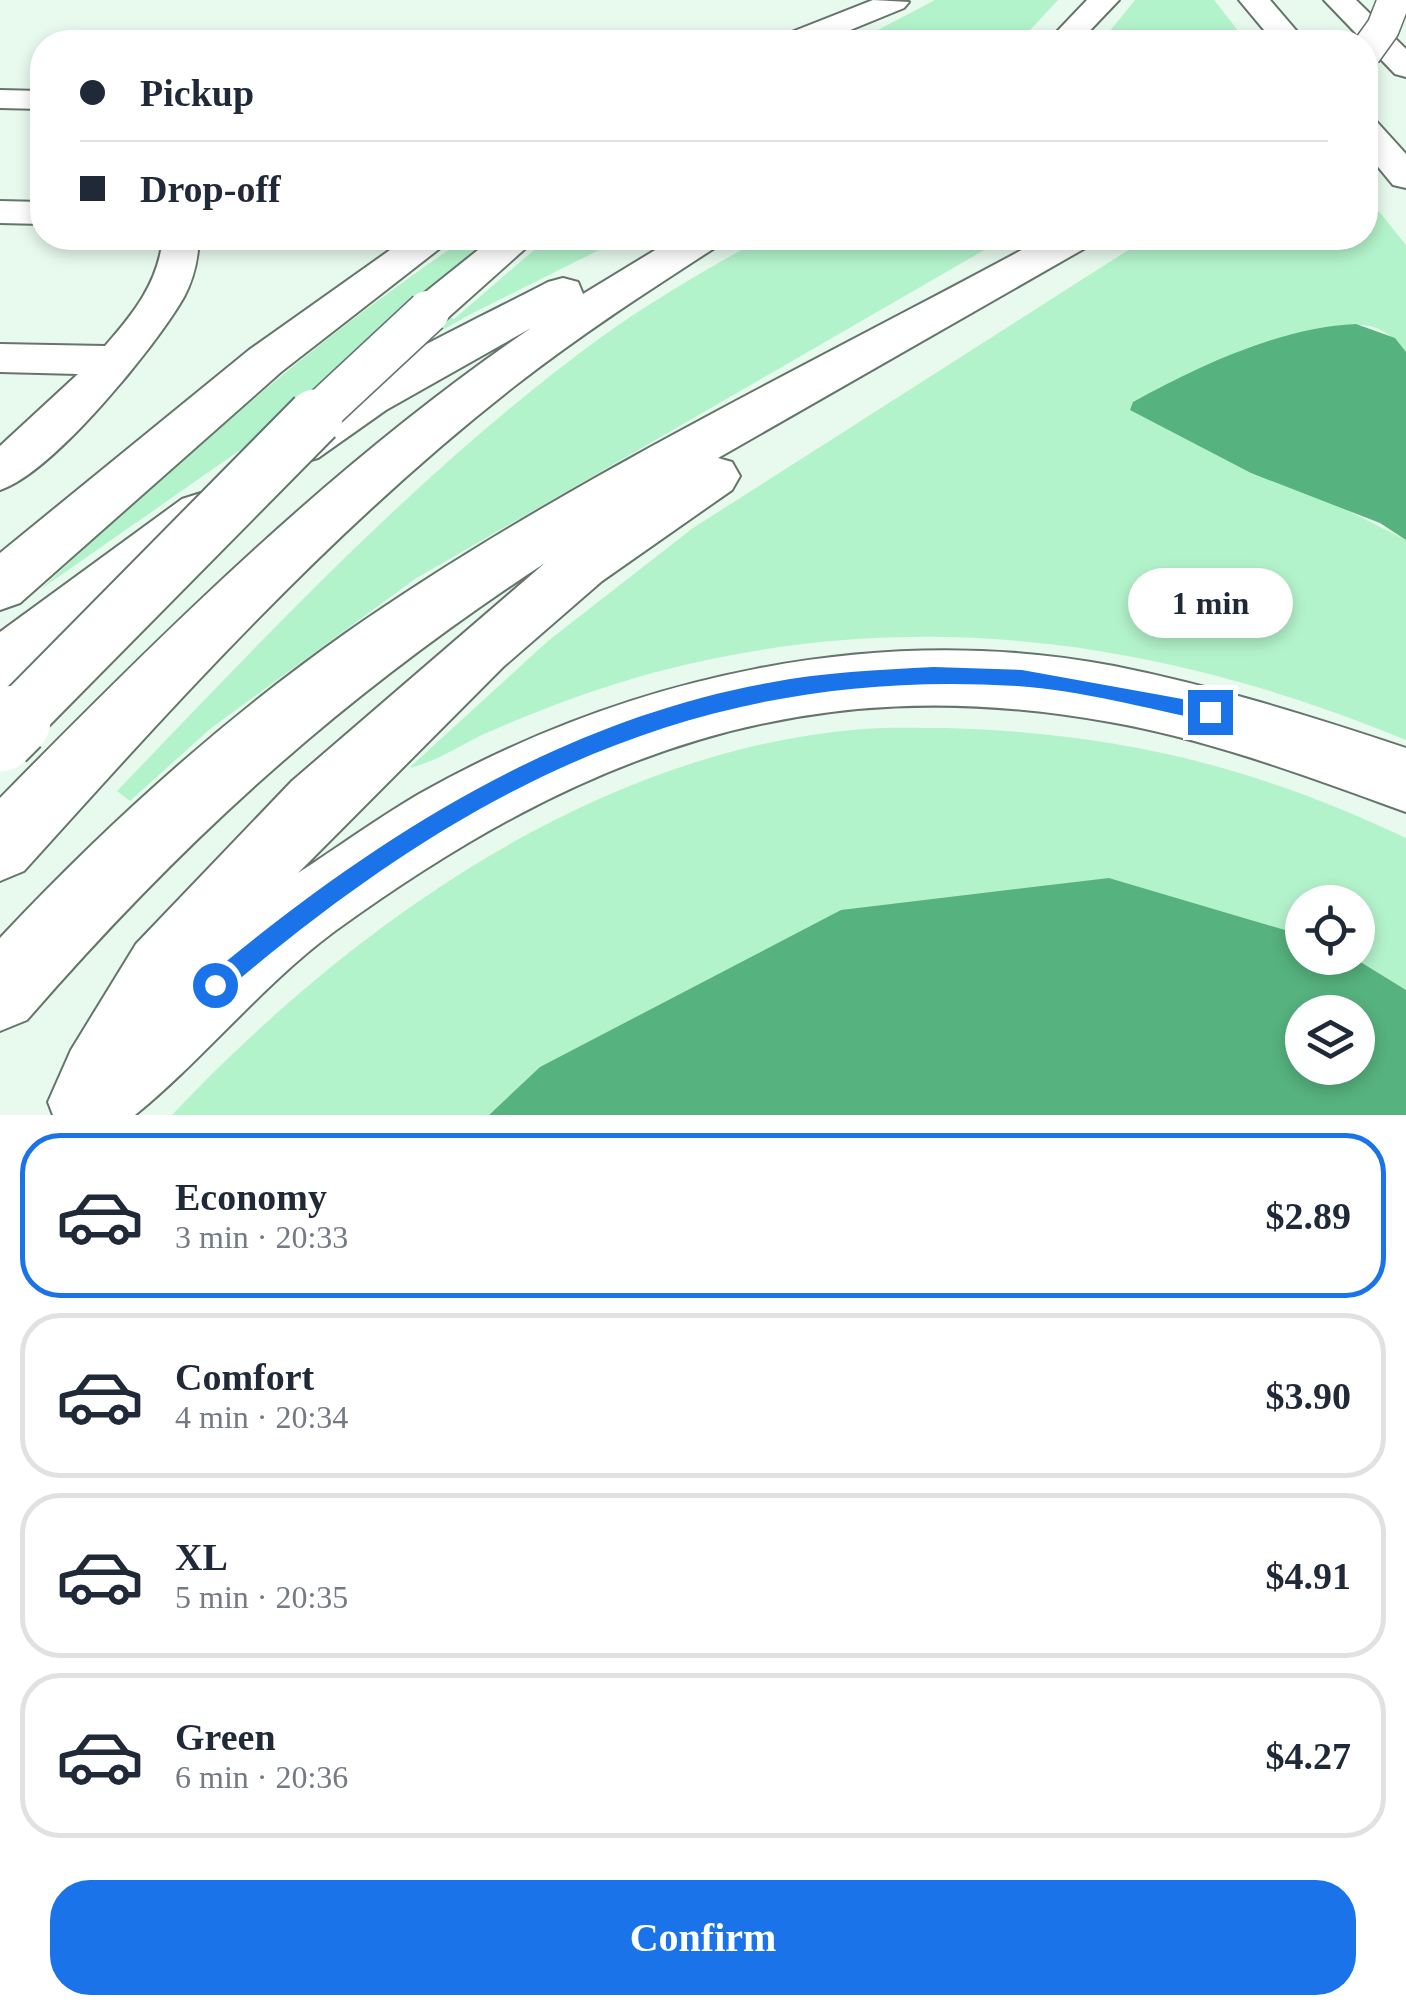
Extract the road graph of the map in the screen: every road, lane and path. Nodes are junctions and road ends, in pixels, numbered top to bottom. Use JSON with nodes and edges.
{"nodes":[{"id":1,"x":1104,"y":0,"type":"edge"},
{"id":2,"x":1254,"y":0,"type":"edge"},
{"id":3,"x":1311,"y":0,"type":"edge"},
{"id":4,"x":1339,"y":0,"type":"edge"},
{"id":5,"x":1394,"y":0,"type":"edge"},
{"id":6,"x":896,"y":1,"type":"edge"},
{"id":7,"x":825,"y":30,"type":"edge"},
{"id":8,"x":846,"y":30,"type":"edge"},
{"id":9,"x":1074,"y":30,"type":"edge"},
{"id":10,"x":1280,"y":30,"type":"edge"},
{"id":11,"x":1341,"y":30,"type":"edge"},
{"id":12,"x":1369,"y":30,"type":"edge"},
{"id":13,"x":1378,"y":36,"type":"edge"},
{"id":14,"x":1378,"y":39,"type":"edge"},
{"id":15,"x":1406,"y":67,"type":"edge"},
{"id":16,"x":1378,"y":68,"type":"edge"},
{"id":17,"x":1406,"y":97,"type":"edge"},
{"id":18,"x":0,"y":99,"type":"edge"},
{"id":19,"x":30,"y":100,"type":"edge"},
{"id":20,"x":1378,"y":144,"type":"edge"},
{"id":21,"x":1406,"y":177,"type":"edge"},
{"id":22,"x":0,"y":212,"type":"edge"},
{"id":23,"x":30,"y":213,"type":"edge"},
{"id":24,"x":182,"y":250,"type":"edge"},
{"id":25,"x":416,"y":250,"type":"edge"},
{"id":26,"x":503,"y":250,"type":"edge"},
{"id":27,"x":650,"y":250,"type":"edge"},
{"id":28,"x":683,"y":250,"type":"edge"},
{"id":29,"x":1051,"y":250,"type":"edge"},
{"id":30,"x":974,"y":294,"type":"junction"},
{"id":31,"x":0,"y":358,"type":"edge"},
{"id":32,"x":118,"y":361,"type":"junction"},
{"id":33,"x":0,"y":472,"type":"edge"},
{"id":34,"x":0,"y":586,"type":"edge"},
{"id":35,"x":0,"y":666,"type":"edge"},
{"id":36,"x":0,"y":736,"type":"edge"},
{"id":37,"x":1406,"y":780,"type":"edge"},
{"id":38,"x":0,"y":847,"type":"edge"},
{"id":39,"x":0,"y":993,"type":"edge"},
{"id":40,"x":83,"y":1108,"type":"edge"}],
"edges":[{"from":1,"to":9,"type":"highway"},
{"from":2,"to":10,"type":"highway"},
{"from":3,"to":11,"type":"highway"},
{"from":4,"to":12,"type":"highway"},
{"from":5,"to":13,"type":"highway","bridge":true},
{"from":6,"to":7,"type":"highway"},
{"from":6,"to":8,"type":"highway"},
{"from":14,"to":15,"type":"highway"},
{"from":16,"to":17,"type":"highway"},
{"from":18,"to":19,"type":"lane"},
{"from":20,"to":21,"type":"highway"},
{"from":22,"to":23,"type":"lane"},
{"from":24,"to":32,"type":"lane"},
{"from":25,"to":34,"type":"highway"},
{"from":26,"to":36,"type":"highway","bridge":true},
{"from":27,"to":35,"type":"highway"},
{"from":28,"to":38,"type":"highway"},
{"from":29,"to":30,"type":"highway"},
{"from":30,"to":39,"type":"highway"},
{"from":30,"to":40,"type":"highway"},
{"from":31,"to":32,"type":"lane"},
{"from":32,"to":33,"type":"lane"},
{"from":37,"to":40,"type":"highway"}]}
